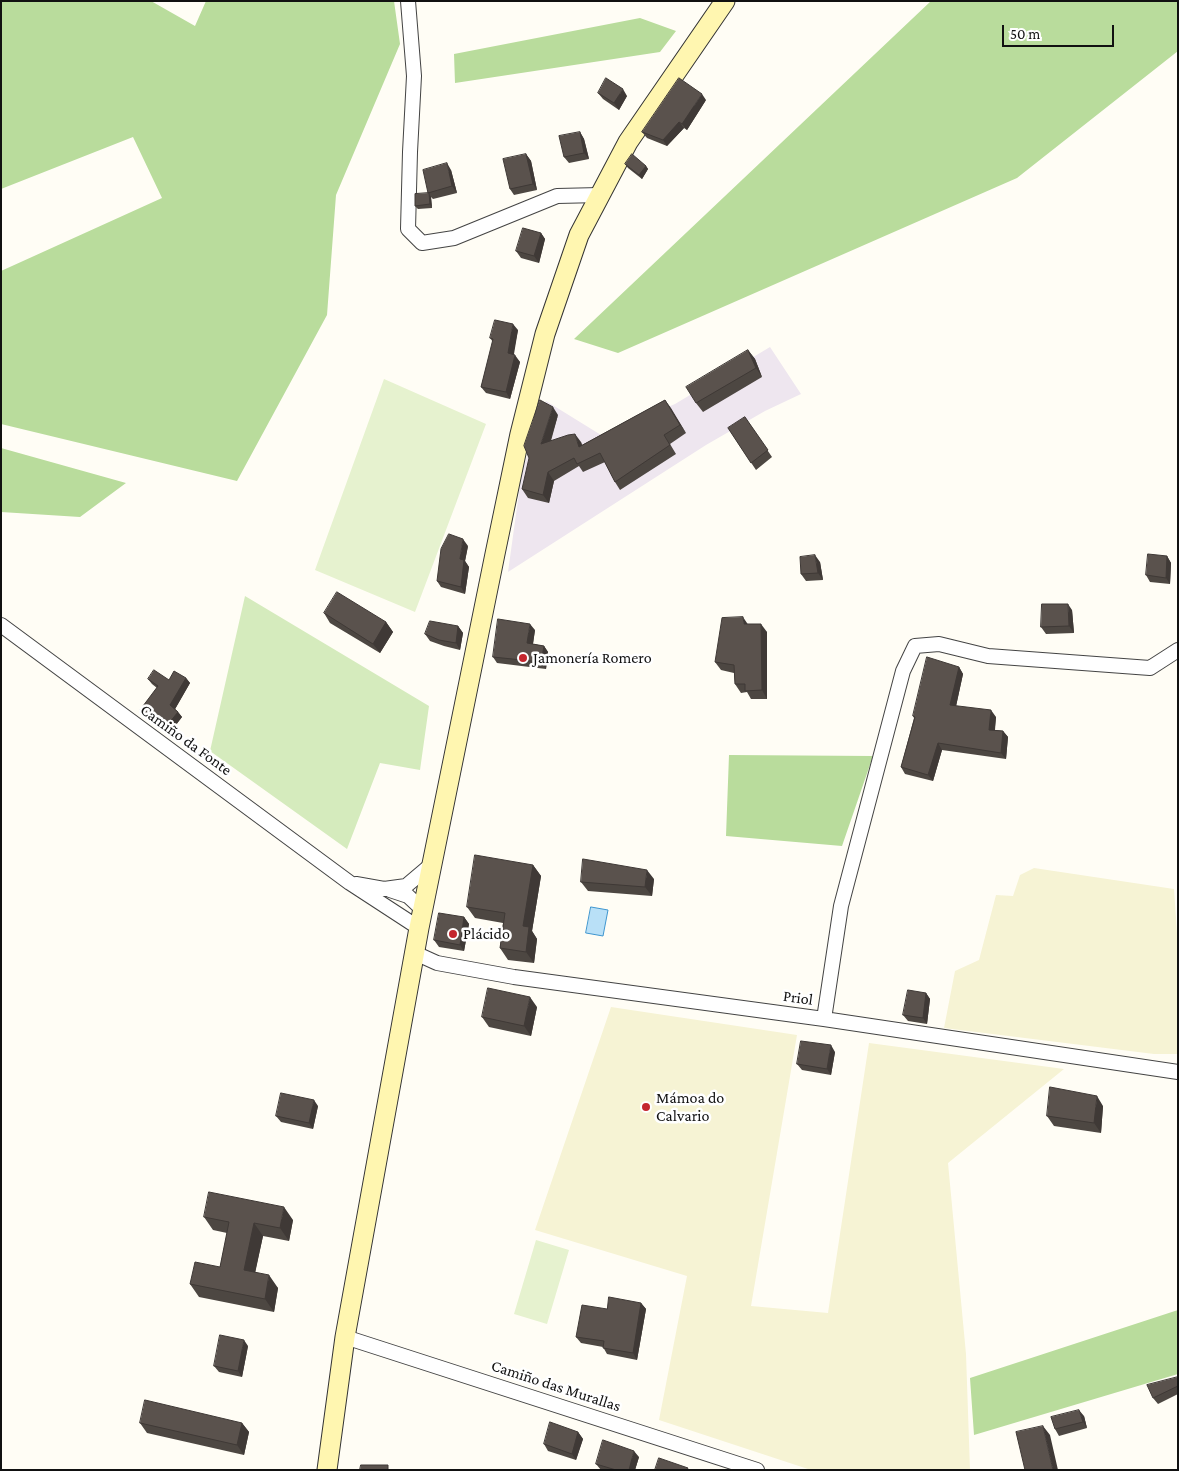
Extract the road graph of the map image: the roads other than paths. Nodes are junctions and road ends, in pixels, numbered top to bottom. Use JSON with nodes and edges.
{"nodes":[{"id":1,"x":408,"y":1,"type":"edge"},
{"id":2,"x":725,"y":1,"type":"edge"},
{"id":3,"x":600,"y":196,"type":"junction"},
{"id":4,"x":1,"y":625,"type":"edge"},
{"id":5,"x":1178,"y":650,"type":"edge"},
{"id":6,"x":432,"y":864,"type":"junction"},
{"id":7,"x":350,"y":883,"type":"junction"},
{"id":8,"x":384,"y":889,"type":"junction"},
{"id":9,"x":421,"y":919,"type":"junction"},
{"id":10,"x":415,"y":953,"type":"junction"},
{"id":11,"x":824,"y":1019,"type":"junction"},
{"id":12,"x":1178,"y":1072,"type":"edge"},
{"id":13,"x":344,"y":1337,"type":"junction"},
{"id":14,"x":327,"y":1470,"type":"edge"},
{"id":15,"x":757,"y":1470,"type":"edge"}],
"edges":[{"from":1,"to":3,"type":"street"},
{"from":2,"to":3,"type":"main road"},
{"from":3,"to":6,"type":"main road"},
{"from":4,"to":7,"type":"street","name":"Camiño da Fonte"},
{"from":5,"to":11,"type":"street"},
{"from":6,"to":8,"type":"street"},
{"from":6,"to":9,"type":"main road"},
{"from":7,"to":8,"type":"street"},
{"from":7,"to":9,"type":"street","name":"Camiño da Fonte"},
{"from":8,"to":9,"type":"street"},
{"from":9,"to":10,"type":"main road"},
{"from":10,"to":11,"type":"street","name":"Priol"},
{"from":10,"to":13,"type":"main road"},
{"from":11,"to":12,"type":"street","name":"Priol"},
{"from":13,"to":14,"type":"main road"},
{"from":13,"to":15,"type":"street","name":"Camiño das Murallas"}]}
